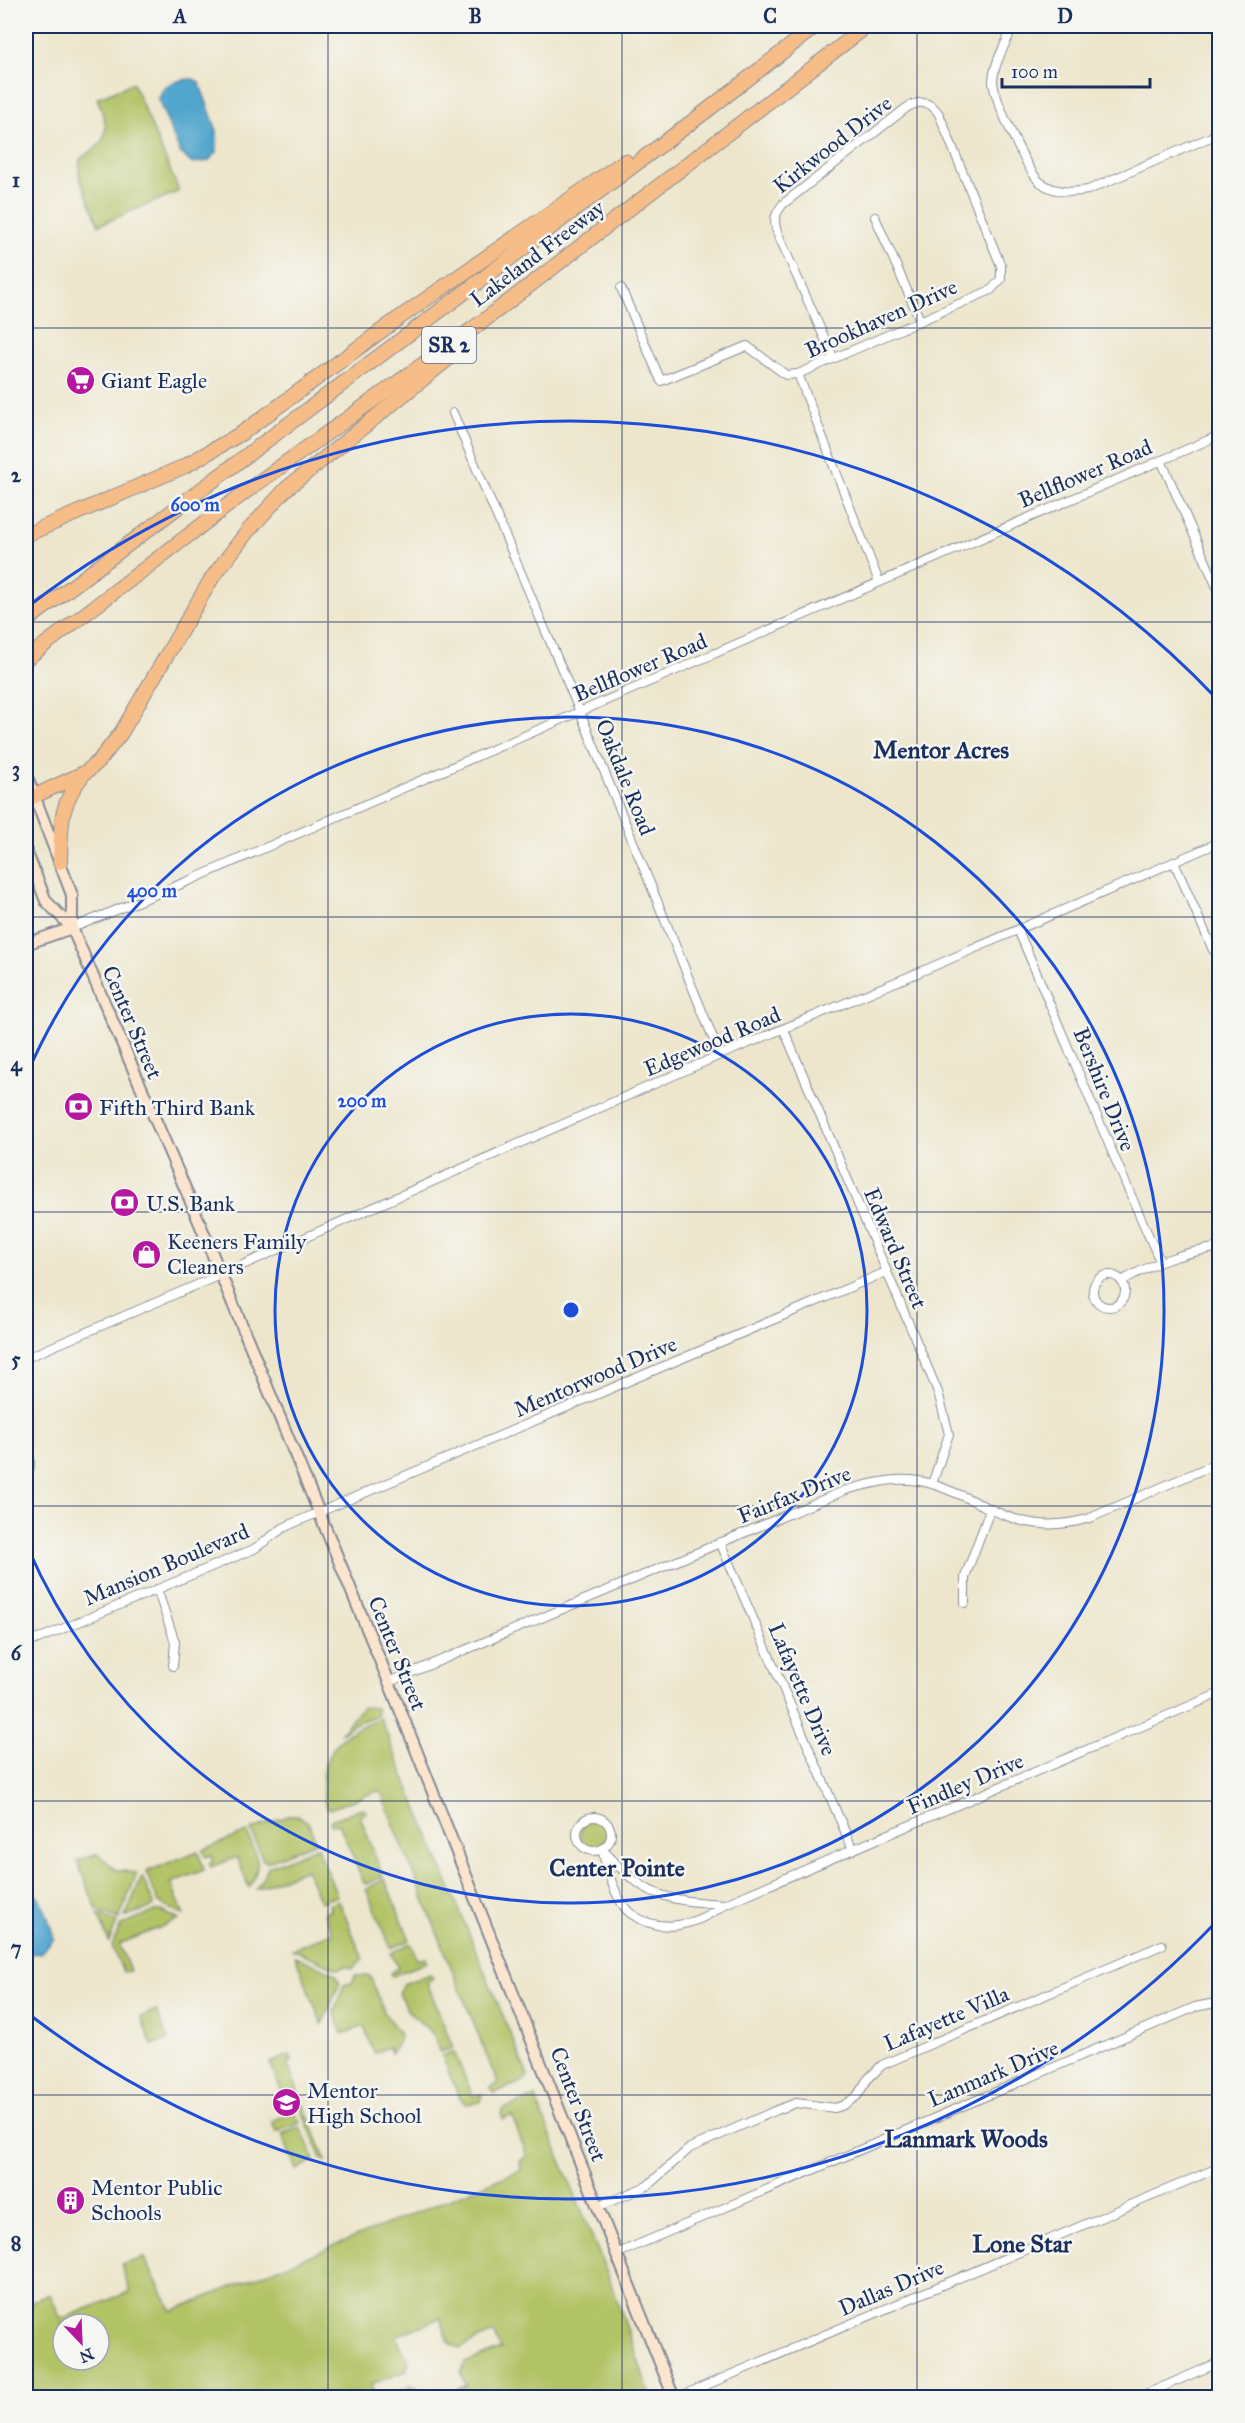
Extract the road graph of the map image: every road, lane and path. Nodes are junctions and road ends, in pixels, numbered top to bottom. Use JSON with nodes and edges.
{"nodes":[{"id":1,"x":816,"y":26,"type":"edge"},
{"id":2,"x":867,"y":26,"type":"edge"},
{"id":3,"x":1013,"y":26,"type":"edge"},
{"id":4,"x":925,"y":102,"type":"joint"},
{"id":5,"x":705,"y":112,"type":"junction"},
{"id":6,"x":1220,"y":133,"type":"edge"},
{"id":7,"x":875,"y":217,"type":"dead end"},
{"id":8,"x":621,"y":288,"type":"dead end"},
{"id":9,"x":920,"y":320,"type":"junction"},
{"id":10,"x":482,"y":322,"type":"junction"},
{"id":11,"x":833,"y":357,"type":"junction"},
{"id":12,"x":798,"y":374,"type":"junction"},
{"id":13,"x":453,"y":413,"type":"dead end"},
{"id":14,"x":1220,"y":435,"type":"edge"},
{"id":15,"x":1161,"y":460,"type":"junction"},
{"id":16,"x":26,"y":535,"type":"edge"},
{"id":17,"x":879,"y":582,"type":"junction"},
{"id":18,"x":1220,"y":594,"type":"edge"},
{"id":19,"x":26,"y":621,"type":"edge"},
{"id":20,"x":26,"y":659,"type":"edge"},
{"id":21,"x":580,"y":712,"type":"junction"},
{"id":22,"x":86,"y":772,"type":"junction"},
{"id":23,"x":26,"y":774,"type":"edge"},
{"id":24,"x":30,"y":798,"type":"edge"},
{"id":25,"x":1220,"y":842,"type":"edge"},
{"id":26,"x":26,"y":851,"type":"edge"},
{"id":27,"x":60,"y":862,"type":"junction"},
{"id":28,"x":1174,"y":862,"type":"junction"},
{"id":29,"x":72,"y":928,"type":"junction"},
{"id":30,"x":1018,"y":930,"type":"junction"},
{"id":31,"x":26,"y":944,"type":"edge"},
{"id":32,"x":1220,"y":953,"type":"edge"},
{"id":33,"x":784,"y":1030,"type":"junction"},
{"id":34,"x":720,"y":1055,"type":"junction"},
{"id":35,"x":1220,"y":1247,"type":"edge"},
{"id":36,"x":1160,"y":1261,"type":"junction"},
{"id":37,"x":886,"y":1272,"type":"junction"},
{"id":38,"x":220,"y":1275,"type":"junction"},
{"id":39,"x":1121,"y":1281,"type":"junction"},
{"id":40,"x":26,"y":1358,"type":"edge"},
{"id":41,"x":26,"y":1447,"type":"edge"},
{"id":42,"x":1220,"y":1462,"type":"edge"},
{"id":43,"x":26,"y":1476,"type":"edge"},
{"id":44,"x":932,"y":1484,"type":"junction"},
{"id":45,"x":990,"y":1510,"type":"junction"},
{"id":46,"x":318,"y":1513,"type":"junction"},
{"id":47,"x":720,"y":1542,"type":"junction"},
{"id":48,"x":157,"y":1589,"type":"junction"},
{"id":49,"x":965,"y":1602,"type":"dead end"},
{"id":50,"x":26,"y":1644,"type":"edge"},
{"id":51,"x":173,"y":1666,"type":"dead end"},
{"id":52,"x":389,"y":1682,"type":"junction"},
{"id":53,"x":1220,"y":1693,"type":"edge"},
{"id":54,"x":602,"y":1849,"type":"junction"},
{"id":55,"x":853,"y":1850,"type":"junction"},
{"id":56,"x":725,"y":1904,"type":"junction"},
{"id":57,"x":1162,"y":1945,"type":"dead end"},
{"id":58,"x":1220,"y":2002,"type":"edge"},
{"id":59,"x":1220,"y":2167,"type":"edge"},
{"id":60,"x":597,"y":2207,"type":"junction"},
{"id":61,"x":616,"y":2254,"type":"junction"},
{"id":62,"x":1220,"y":2362,"type":"edge"},
{"id":63,"x":1144,"y":2396,"type":"edge"},
{"id":64,"x":675,"y":2397,"type":"edge"}],
"edges":[{"from":1,"to":5,"type":"highway","name":"Lakeland Freeway","number":"SR 2"},
{"from":2,"to":10,"type":"highway","name":"Lakeland Freeway","number":"SR 2"},
{"from":3,"to":6,"type":"street"},
{"from":4,"to":9,"type":"street","name":"Brookhaven Drive"},
{"from":4,"to":11,"type":"street","name":"Kirkwood Drive"},
{"from":5,"to":16,"type":"highway"},
{"from":5,"to":19,"type":"highway","name":"Lakeland Freeway","number":"SR 2"},
{"from":7,"to":9,"type":"street"},
{"from":8,"to":12,"type":"street"},
{"from":9,"to":11,"type":"street","name":"Brookhaven Drive"},
{"from":10,"to":20,"type":"highway","name":"Lakeland Freeway","number":"SR 2"},
{"from":10,"to":22,"type":"highway"},
{"from":11,"to":12,"type":"street","name":"Brookhaven Drive"},
{"from":12,"to":17,"type":"street","name":"Brookhaven Drive"},
{"from":13,"to":21,"type":"street","name":"Oakdale Road"},
{"from":14,"to":15,"type":"street","name":"Bellflower Road"},
{"from":15,"to":17,"type":"street","name":"Bellflower Road"},
{"from":15,"to":18,"type":"street"},
{"from":17,"to":21,"type":"street","name":"Bellflower Road"},
{"from":21,"to":29,"type":"street","name":"Bellflower Road"},
{"from":21,"to":34,"type":"street","name":"Oakdale Road"},
{"from":22,"to":24,"type":"highway"},
{"from":22,"to":27,"type":"highway"},
{"from":23,"to":24,"type":"main road","name":"Center Street"},
{"from":24,"to":27,"type":"main road","name":"Center Street"},
{"from":25,"to":28,"type":"street","name":"Edgewood Road"},
{"from":26,"to":29,"type":"main road","name":"Center Street"},
{"from":27,"to":29,"type":"main road","name":"Center Street"},
{"from":28,"to":30,"type":"street","name":"Edgewood Road"},
{"from":28,"to":32,"type":"street"},
{"from":29,"to":31,"type":"main road"},
{"from":29,"to":38,"type":"main road","name":"Center Street"},
{"from":30,"to":33,"type":"street","name":"Edgewood Road"},
{"from":30,"to":36,"type":"street","name":"Bershire Drive"},
{"from":33,"to":34,"type":"street","name":"Edgewood Road"},
{"from":33,"to":37,"type":"street","name":"Edward Street"},
{"from":34,"to":38,"type":"street","name":"Edgewood Road"},
{"from":35,"to":36,"type":"street"},
{"from":36,"to":39,"type":"street"},
{"from":37,"to":44,"type":"street","name":"Edward Street"},
{"from":37,"to":46,"type":"street","name":"Mentorwood Drive"},
{"from":38,"to":40,"type":"street","name":"Edgewood Road"},
{"from":38,"to":46,"type":"main road","name":"Center Street"},
{"from":39,"to":39,"type":"street"},
{"from":41,"to":43,"type":"street"},
{"from":42,"to":45,"type":"street","name":"Fairfax Drive"},
{"from":44,"to":45,"type":"street","name":"Fairfax Drive"},
{"from":44,"to":47,"type":"street","name":"Fairfax Drive"},
{"from":45,"to":49,"type":"street"},
{"from":46,"to":48,"type":"street","name":"Mansion Boulevard"},
{"from":46,"to":52,"type":"main road","name":"Center Street"},
{"from":47,"to":52,"type":"street","name":"Fairfax Drive"},
{"from":47,"to":55,"type":"street","name":"Lafayette Drive"},
{"from":48,"to":50,"type":"street","name":"Mansion Boulevard"},
{"from":48,"to":51,"type":"street"},
{"from":52,"to":60,"type":"main road","name":"Center Street"},
{"from":53,"to":55,"type":"street","name":"Findley Drive"},
{"from":54,"to":54,"type":"street","name":"Findley Drive"},
{"from":54,"to":56,"type":"street","name":"Findley Drive"},
{"from":54,"to":56,"type":"street","name":"Findley Drive"},
{"from":55,"to":56,"type":"street","name":"Findley Drive"},
{"from":57,"to":60,"type":"street","name":"Lafayette Villa"},
{"from":58,"to":61,"type":"street","name":"Lanmark Drive"},
{"from":59,"to":64,"type":"street","name":"Dallas Drive"},
{"from":60,"to":61,"type":"main road","name":"Center Street"},
{"from":61,"to":64,"type":"main road","name":"Center Street"},
{"from":62,"to":63,"type":"street"}]}
